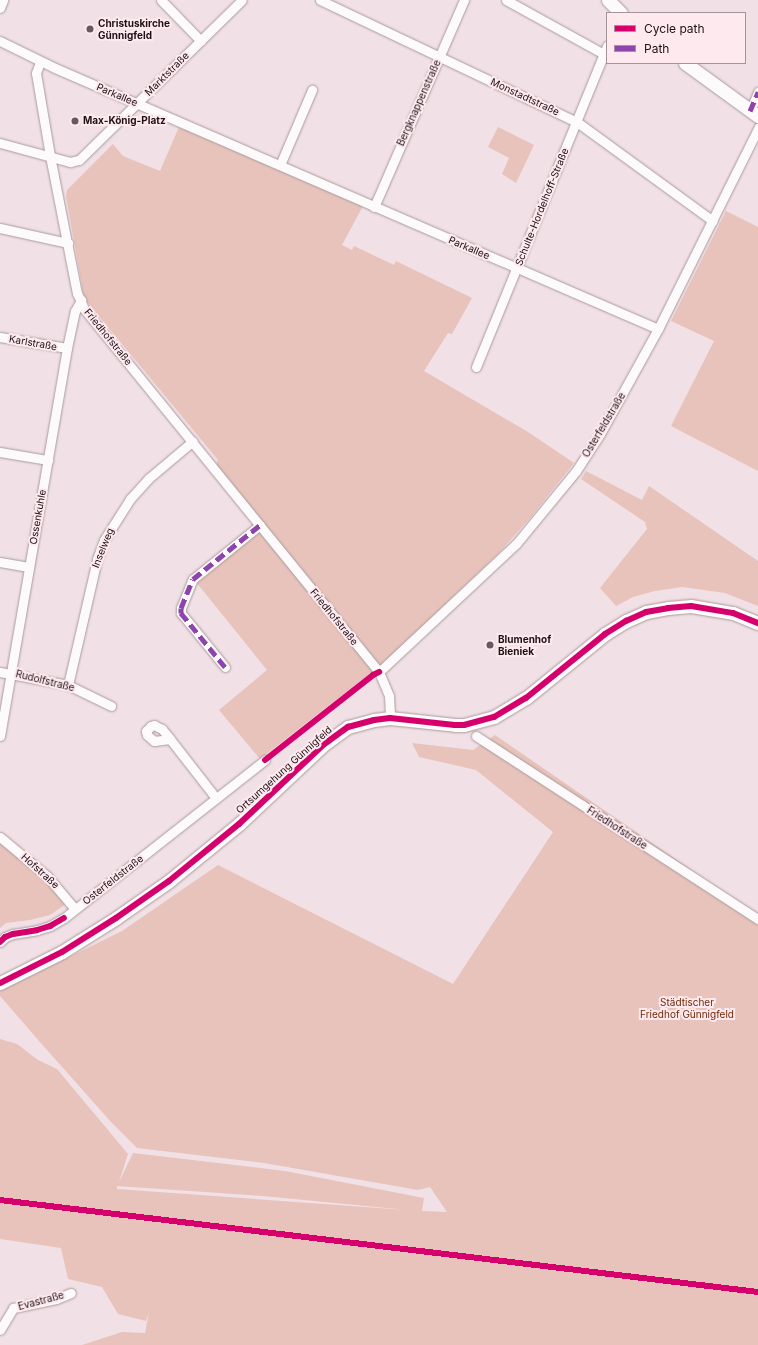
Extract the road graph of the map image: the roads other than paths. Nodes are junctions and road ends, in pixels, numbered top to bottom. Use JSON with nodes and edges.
{"nodes":[{"id":1,"x":3,"y":0,"type":"edge"},
{"id":2,"x":160,"y":0,"type":"edge"},
{"id":3,"x":242,"y":0,"type":"edge"},
{"id":4,"x":320,"y":0,"type":"edge"},
{"id":5,"x":464,"y":0,"type":"edge"},
{"id":6,"x":506,"y":0,"type":"edge"},
{"id":7,"x":608,"y":0,"type":"edge"},
{"id":8,"x":0,"y":8,"type":"edge"},
{"id":9,"x":620,"y":12,"type":"edge"},
{"id":10,"x":0,"y":41,"type":"edge"},
{"id":11,"x":201,"y":41,"type":"junction"},
{"id":12,"x":605,"y":50,"type":"edge"},
{"id":13,"x":440,"y":57,"type":"junction"},
{"id":14,"x":40,"y":62,"type":"junction"},
{"id":15,"x":686,"y":64,"type":"edge"},
{"id":16,"x":312,"y":90,"type":"dead end"},
{"id":17,"x":758,"y":92,"type":"edge"},
{"id":18,"x":137,"y":104,"type":"junction"},
{"id":19,"x":754,"y":114,"type":"edge"},
{"id":20,"x":577,"y":122,"type":"junction"},
{"id":21,"x":758,"y":128,"type":"edge"},
{"id":22,"x":0,"y":143,"type":"edge"},
{"id":23,"x":50,"y":156,"type":"junction"},
{"id":24,"x":280,"y":165,"type":"junction"},
{"id":25,"x":374,"y":207,"type":"junction"},
{"id":26,"x":712,"y":221,"type":"junction"},
{"id":27,"x":0,"y":228,"type":"edge"},
{"id":28,"x":68,"y":243,"type":"junction"},
{"id":29,"x":516,"y":268,"type":"junction"},
{"id":30,"x":81,"y":300,"type":"junction"},
{"id":31,"x":658,"y":329,"type":"junction"},
{"id":32,"x":0,"y":337,"type":"edge"},
{"id":33,"x":67,"y":348,"type":"junction"},
{"id":34,"x":476,"y":368,"type":"dead end"},
{"id":35,"x":192,"y":441,"type":"junction"},
{"id":36,"x":0,"y":452,"type":"edge"},
{"id":37,"x":48,"y":460,"type":"junction"},
{"id":38,"x":260,"y":525,"type":"junction"},
{"id":39,"x":0,"y":562,"type":"edge"},
{"id":40,"x":29,"y":567,"type":"junction"},
{"id":41,"x":758,"y":623,"type":"edge"},
{"id":42,"x":225,"y":667,"type":"dead end"},
{"id":43,"x":0,"y":672,"type":"edge"},
{"id":44,"x":380,"y":672,"type":"junction"},
{"id":45,"x":12,"y":673,"type":"junction"},
{"id":46,"x":68,"y":685,"type":"junction"},
{"id":47,"x":111,"y":706,"type":"dead end"},
{"id":48,"x":390,"y":718,"type":"junction"},
{"id":49,"x":0,"y":736,"type":"edge"},
{"id":50,"x":476,"y":736,"type":"dead end"},
{"id":51,"x":170,"y":739,"type":"dead end"},
{"id":52,"x":265,"y":760,"type":"dead end"},
{"id":53,"x":216,"y":798,"type":"junction"},
{"id":54,"x":0,"y":836,"type":"edge"},
{"id":55,"x":75,"y":909,"type":"junction"},
{"id":56,"x":758,"y":919,"type":"edge"},
{"id":57,"x":0,"y":942,"type":"edge"},
{"id":58,"x":0,"y":983,"type":"edge"},
{"id":59,"x":71,"y":1293,"type":"dead end"},
{"id":60,"x":0,"y":1330,"type":"edge"}],
"edges":[{"from":1,"to":8,"type":"street"},
{"from":2,"to":11,"type":"street"},
{"from":3,"to":11,"type":"street","name":"Marktstraße"},
{"from":4,"to":13,"type":"street","name":"Monstadtstraße"},
{"from":5,"to":13,"type":"street","name":"Bergknappenstraße"},
{"from":6,"to":12,"type":"street"},
{"from":7,"to":9,"type":"street"},
{"from":10,"to":14,"type":"street","name":"Parkallee"},
{"from":11,"to":18,"type":"street","name":"Marktstraße"},
{"from":12,"to":20,"type":"street","name":"Schulte-Hordelhoff-Straße"},
{"from":13,"to":20,"type":"street","name":"Monstadtstraße"},
{"from":13,"to":25,"type":"street","name":"Bergknappenstraße"},
{"from":14,"to":18,"type":"street","name":"Parkallee"},
{"from":14,"to":23,"type":"street","name":"Friedhofstraße"},
{"from":15,"to":19,"type":"street"},
{"from":16,"to":24,"type":"street"},
{"from":17,"to":19,"type":"street"},
{"from":18,"to":23,"type":"street","name":"Marktstraße"},
{"from":18,"to":24,"type":"street","name":"Parkallee"},
{"from":20,"to":26,"type":"street","name":"Monstadtstraße"},
{"from":20,"to":29,"type":"street","name":"Schulte-Hordelhoff-Straße"},
{"from":21,"to":26,"type":"street","name":"Osterfeldstraße"},
{"from":22,"to":23,"type":"street","name":"Marktstraße"},
{"from":23,"to":28,"type":"street","name":"Friedhofstraße"},
{"from":24,"to":25,"type":"street","name":"Parkallee"},
{"from":25,"to":29,"type":"street","name":"Parkallee"},
{"from":26,"to":31,"type":"street","name":"Osterfeldstraße"},
{"from":27,"to":28,"type":"street"},
{"from":28,"to":30,"type":"street","name":"Friedhofstraße"},
{"from":29,"to":31,"type":"street","name":"Parkallee"},
{"from":29,"to":34,"type":"street","name":"Schulte-Hordelhoff-Straße"},
{"from":30,"to":33,"type":"street","name":"Ossenkuhle"},
{"from":30,"to":35,"type":"street","name":"Friedhofstraße"},
{"from":31,"to":44,"type":"street","name":"Osterfeldstraße"},
{"from":32,"to":33,"type":"street","name":"Karlstraße"},
{"from":33,"to":37,"type":"street","name":"Ossenkuhle"},
{"from":35,"to":38,"type":"street","name":"Friedhofstraße"},
{"from":35,"to":46,"type":"street","name":"Inselweg"},
{"from":36,"to":37,"type":"street"},
{"from":37,"to":40,"type":"street","name":"Ossenkuhle"},
{"from":38,"to":42,"type":"street"},
{"from":38,"to":44,"type":"street","name":"Friedhofstraße"},
{"from":39,"to":40,"type":"street"},
{"from":40,"to":45,"type":"street","name":"Ossenkuhle"},
{"from":41,"to":48,"type":"street","name":"Ortsumgehung Günnigfeld"},
{"from":43,"to":45,"type":"street","name":"Rudolfstraße"},
{"from":44,"to":48,"type":"street","name":"Friedhofstraße"},
{"from":45,"to":46,"type":"street","name":"Rudolfstraße"},
{"from":45,"to":49,"type":"street","name":"Ossenkuhle"},
{"from":46,"to":47,"type":"street","name":"Rudolfstraße"},
{"from":48,"to":58,"type":"street","name":"Ortsumgehung Günnigfeld"},
{"from":50,"to":56,"type":"street","name":"Friedhofstraße"},
{"from":51,"to":53,"type":"street"},
{"from":52,"to":53,"type":"street","name":"Osterfeldstraße"},
{"from":53,"to":55,"type":"street","name":"Osterfeldstraße"},
{"from":54,"to":55,"type":"street","name":"Hofstraße"},
{"from":55,"to":57,"type":"street","name":"Osterfeldstraße"},
{"from":59,"to":60,"type":"street","name":"Evastraße"}]}
